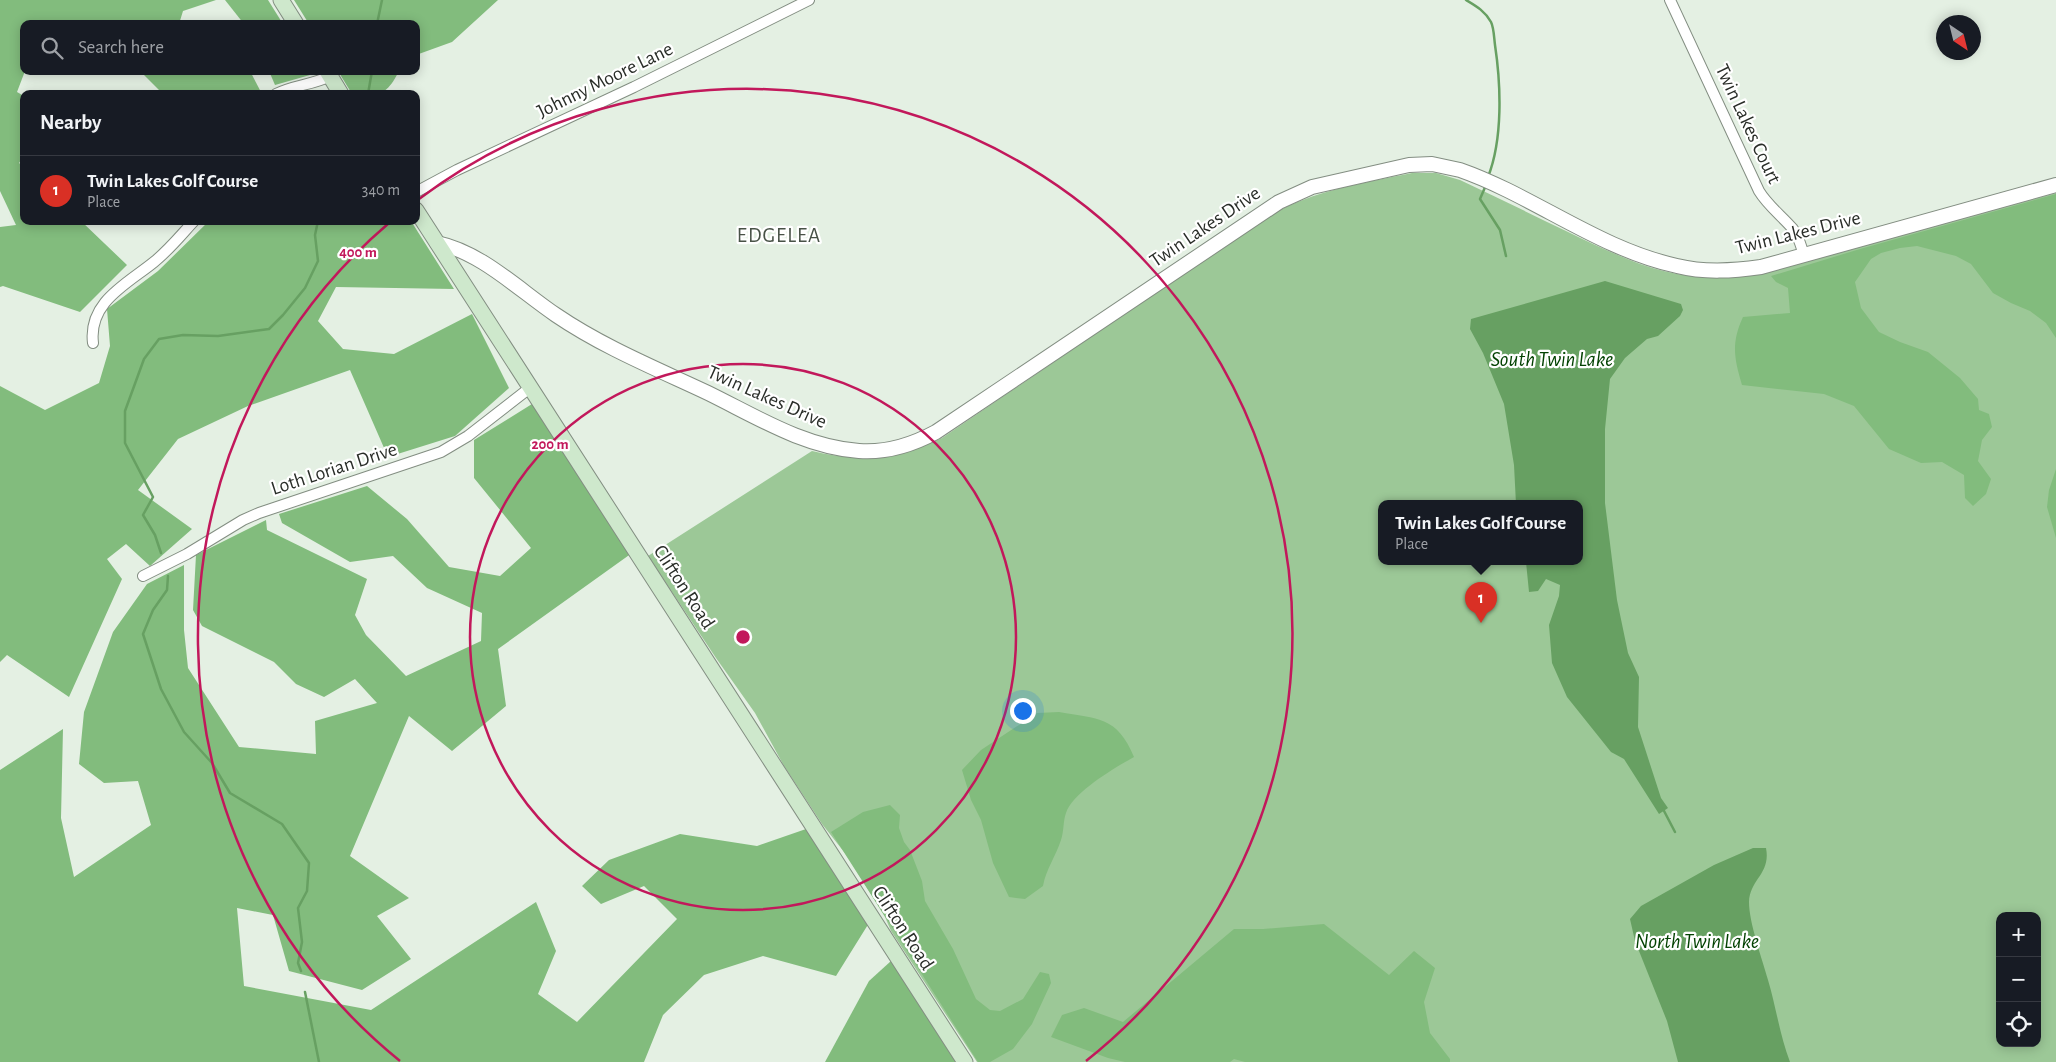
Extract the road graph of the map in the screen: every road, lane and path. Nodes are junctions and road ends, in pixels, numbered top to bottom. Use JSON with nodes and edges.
{"nodes":[{"id":1,"x":281,"y":0,"type":"edge"},
{"id":2,"x":809,"y":0,"type":"edge"},
{"id":3,"x":1670,"y":0,"type":"edge"},
{"id":4,"x":294,"y":20,"type":"edge"},
{"id":5,"x":327,"y":75,"type":"edge"},
{"id":6,"x":329,"y":75,"type":"edge"},
{"id":7,"x":290,"y":90,"type":"edge"},
{"id":8,"x":338,"y":90,"type":"edge"},
{"id":9,"x":2056,"y":185,"type":"edge"},
{"id":10,"x":420,"y":190,"type":"edge"},
{"id":11,"x":420,"y":216,"type":"edge"},
{"id":12,"x":190,"y":225,"type":"edge"},
{"id":13,"x":437,"y":243,"type":"junction"},
{"id":14,"x":1804,"y":255,"type":"junction"},
{"id":15,"x":93,"y":342,"type":"dead end"},
{"id":16,"x":531,"y":387,"type":"junction"},
{"id":17,"x":143,"y":576,"type":"dead end"},
{"id":18,"x":965,"y":1062,"type":"edge"}],
"edges":[{"from":1,"to":4,"type":"main road"},
{"from":2,"to":10,"type":"street","name":"Johnny Moore Lane"},
{"from":3,"to":14,"type":"street","name":"Twin Lakes Court"},
{"from":5,"to":7,"type":"street"},
{"from":6,"to":8,"type":"main road"},
{"from":9,"to":14,"type":"street","name":"Twin Lakes Drive"},
{"from":11,"to":13,"type":"main road","name":"Clifton Road"},
{"from":12,"to":15,"type":"street"},
{"from":13,"to":14,"type":"street","name":"Twin Lakes Drive"},
{"from":13,"to":16,"type":"main road","name":"Clifton Road"},
{"from":16,"to":17,"type":"street","name":"Loth Lorian Drive"},
{"from":16,"to":18,"type":"main road","name":"Clifton Road"}]}
